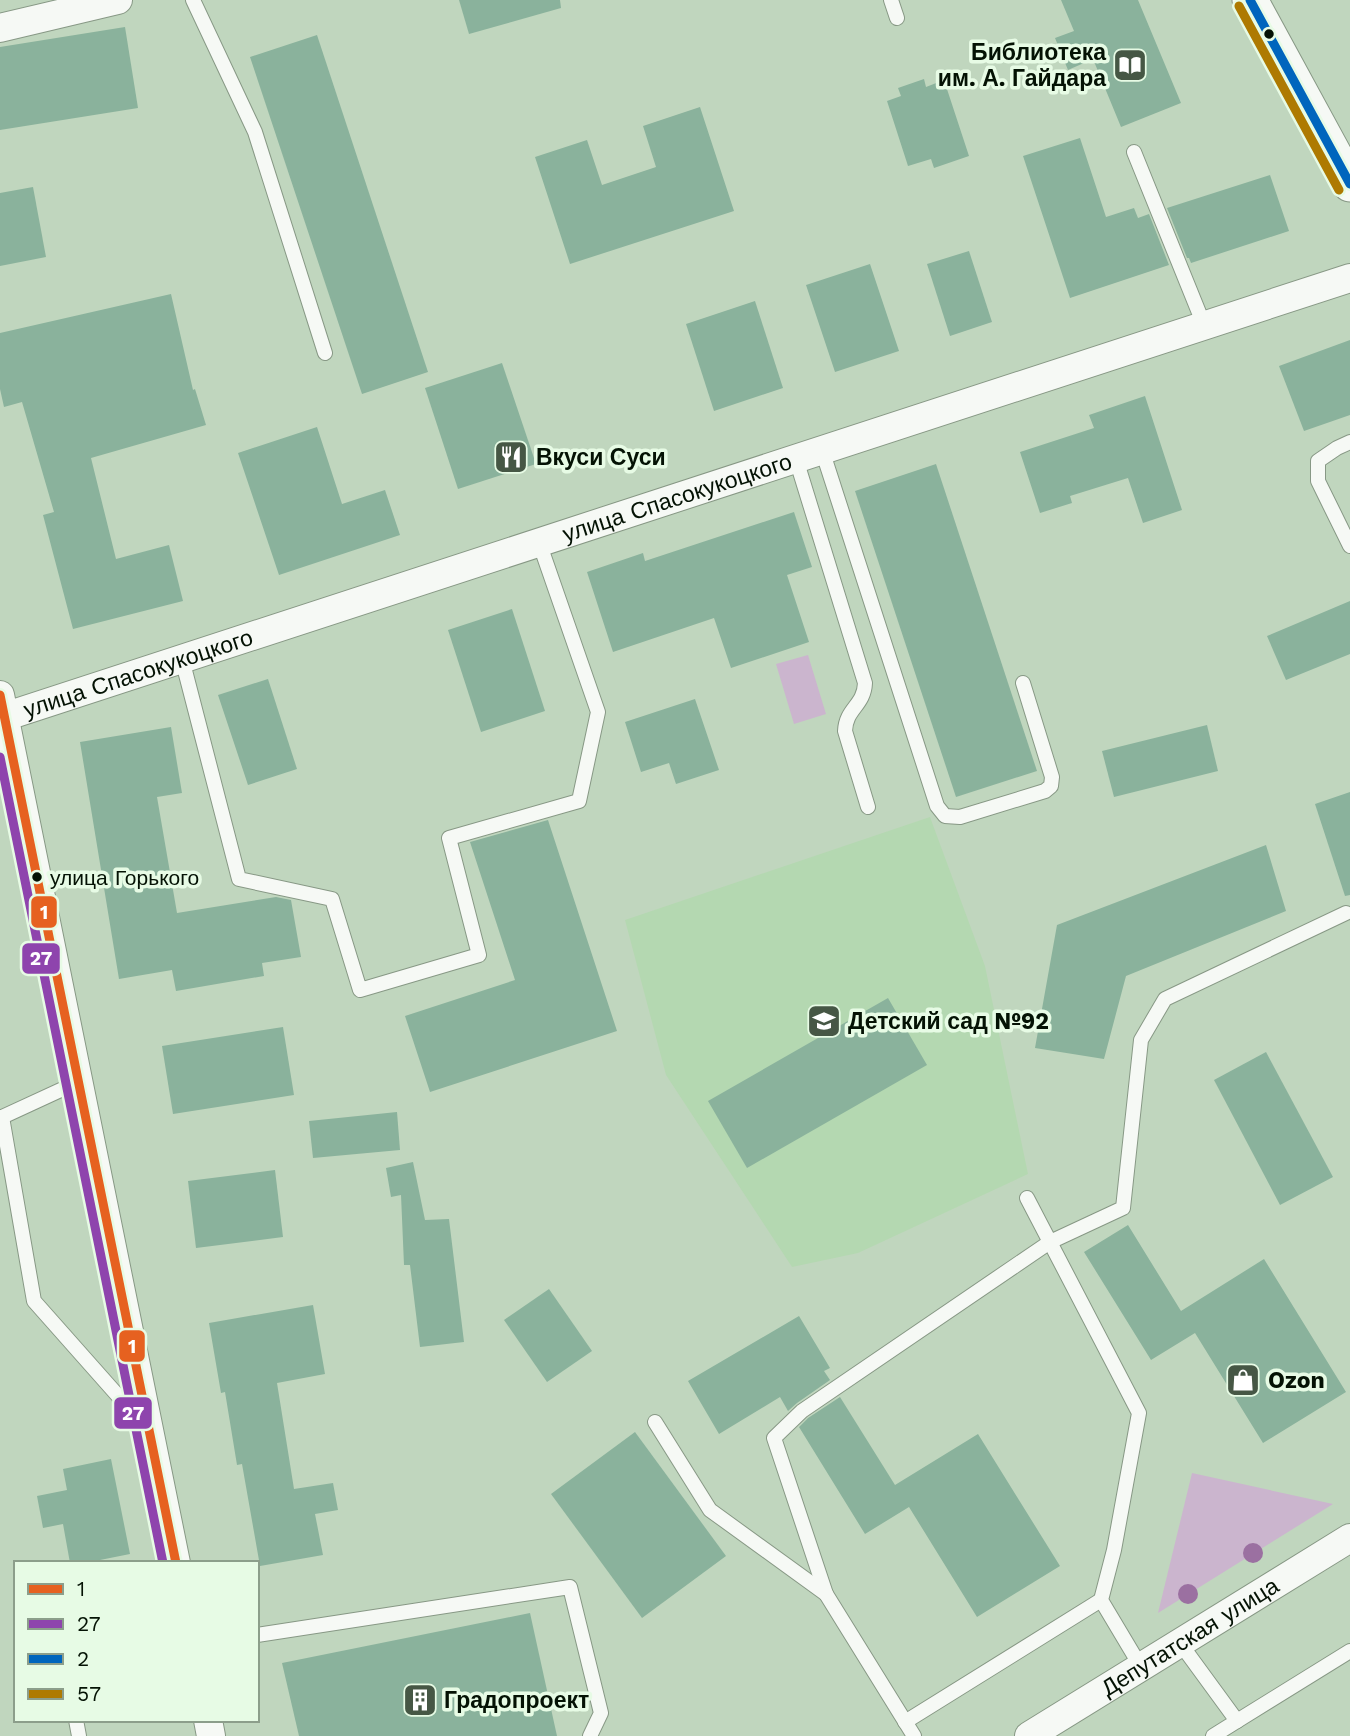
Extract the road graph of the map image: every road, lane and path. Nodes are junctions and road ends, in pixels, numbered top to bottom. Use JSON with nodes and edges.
{"nodes":[{"id":1,"x":118,"y":0,"type":"edge"},
{"id":2,"x":193,"y":0,"type":"edge"},
{"id":3,"x":891,"y":0,"type":"edge"},
{"id":4,"x":1250,"y":0,"type":"edge"},
{"id":5,"x":897,"y":18,"type":"dead end"},
{"id":6,"x":0,"y":28,"type":"edge"},
{"id":7,"x":1134,"y":152,"type":"dead end"},
{"id":8,"x":1350,"y":184,"type":"edge"},
{"id":9,"x":1350,"y":278,"type":"edge"},
{"id":10,"x":1204,"y":325,"type":"junction"},
{"id":11,"x":324,"y":353,"type":"dead end"},
{"id":12,"x":1350,"y":442,"type":"edge"},
{"id":13,"x":822,"y":450,"type":"junction"},
{"id":14,"x":796,"y":458,"type":"junction"},
{"id":15,"x":539,"y":542,"type":"junction"},
{"id":16,"x":1350,"y":546,"type":"edge"},
{"id":17,"x":182,"y":659,"type":"junction"},
{"id":18,"x":1023,"y":684,"type":"dead end"},
{"id":19,"x":1,"y":710,"type":"edge"},
{"id":20,"x":868,"y":807,"type":"dead end"},
{"id":21,"x":1346,"y":913,"type":"dead end"},
{"id":22,"x":78,"y":1082,"type":"junction"},
{"id":23,"x":1,"y":1118,"type":"edge"},
{"id":24,"x":1027,"y":1198,"type":"dead end"},
{"id":25,"x":1050,"y":1242,"type":"junction"},
{"id":26,"x":655,"y":1422,"type":"dead end"},
{"id":27,"x":149,"y":1431,"type":"junction"},
{"id":28,"x":1350,"y":1538,"type":"edge"},
{"id":29,"x":176,"y":1561,"type":"edge"},
{"id":30,"x":826,"y":1594,"type":"junction"},
{"id":31,"x":1101,"y":1600,"type":"junction"},
{"id":32,"x":259,"y":1635,"type":"edge"},
{"id":33,"x":1180,"y":1643,"type":"junction"},
{"id":34,"x":1350,"y":1651,"type":"edge"},
{"id":35,"x":1142,"y":1667,"type":"junction"},
{"id":36,"x":1237,"y":1721,"type":"junction"},
{"id":37,"x":905,"y":1722,"type":"junction"},
{"id":38,"x":590,"y":1736,"type":"edge"},
{"id":39,"x":914,"y":1736,"type":"edge"},
{"id":40,"x":1029,"y":1736,"type":"edge"},
{"id":41,"x":1213,"y":1736,"type":"edge"}],
"edges":[{"from":1,"to":6,"type":"street"},
{"from":2,"to":11,"type":"lane"},
{"from":3,"to":5,"type":"lane"},
{"from":4,"to":8,"type":"street"},
{"from":7,"to":10,"type":"lane"},
{"from":9,"to":10,"type":"street","name":"улица Спасокукоцкого"},
{"from":10,"to":13,"type":"street","name":"улица Спасокукоцкого"},
{"from":12,"to":16,"type":"lane"},
{"from":13,"to":14,"type":"street","name":"улица Спасокукоцкого"},
{"from":13,"to":18,"type":"lane"},
{"from":14,"to":15,"type":"street","name":"улица Спасокукоцкого"},
{"from":14,"to":20,"type":"lane"},
{"from":15,"to":17,"type":"street","name":"улица Спасокукоцкого"},
{"from":15,"to":17,"type":"lane"},
{"from":17,"to":19,"type":"street","name":"улица Спасокукоцкого"},
{"from":19,"to":22,"type":"street"},
{"from":21,"to":25,"type":"lane"},
{"from":22,"to":23,"type":"lane"},
{"from":22,"to":27,"type":"street"},
{"from":23,"to":27,"type":"lane"},
{"from":24,"to":25,"type":"lane"},
{"from":25,"to":30,"type":"lane"},
{"from":25,"to":31,"type":"lane"},
{"from":26,"to":30,"type":"lane"},
{"from":27,"to":29,"type":"street"},
{"from":28,"to":33,"type":"street","name":"Депутатская улица"},
{"from":30,"to":37,"type":"lane"},
{"from":31,"to":35,"type":"lane"},
{"from":31,"to":37,"type":"lane"},
{"from":32,"to":38,"type":"lane"},
{"from":33,"to":35,"type":"street","name":"Депутатская улица"},
{"from":33,"to":36,"type":"lane"},
{"from":34,"to":36,"type":"lane"},
{"from":35,"to":40,"type":"street","name":"Депутатская улица"},
{"from":36,"to":41,"type":"lane"},
{"from":37,"to":39,"type":"lane"}]}
